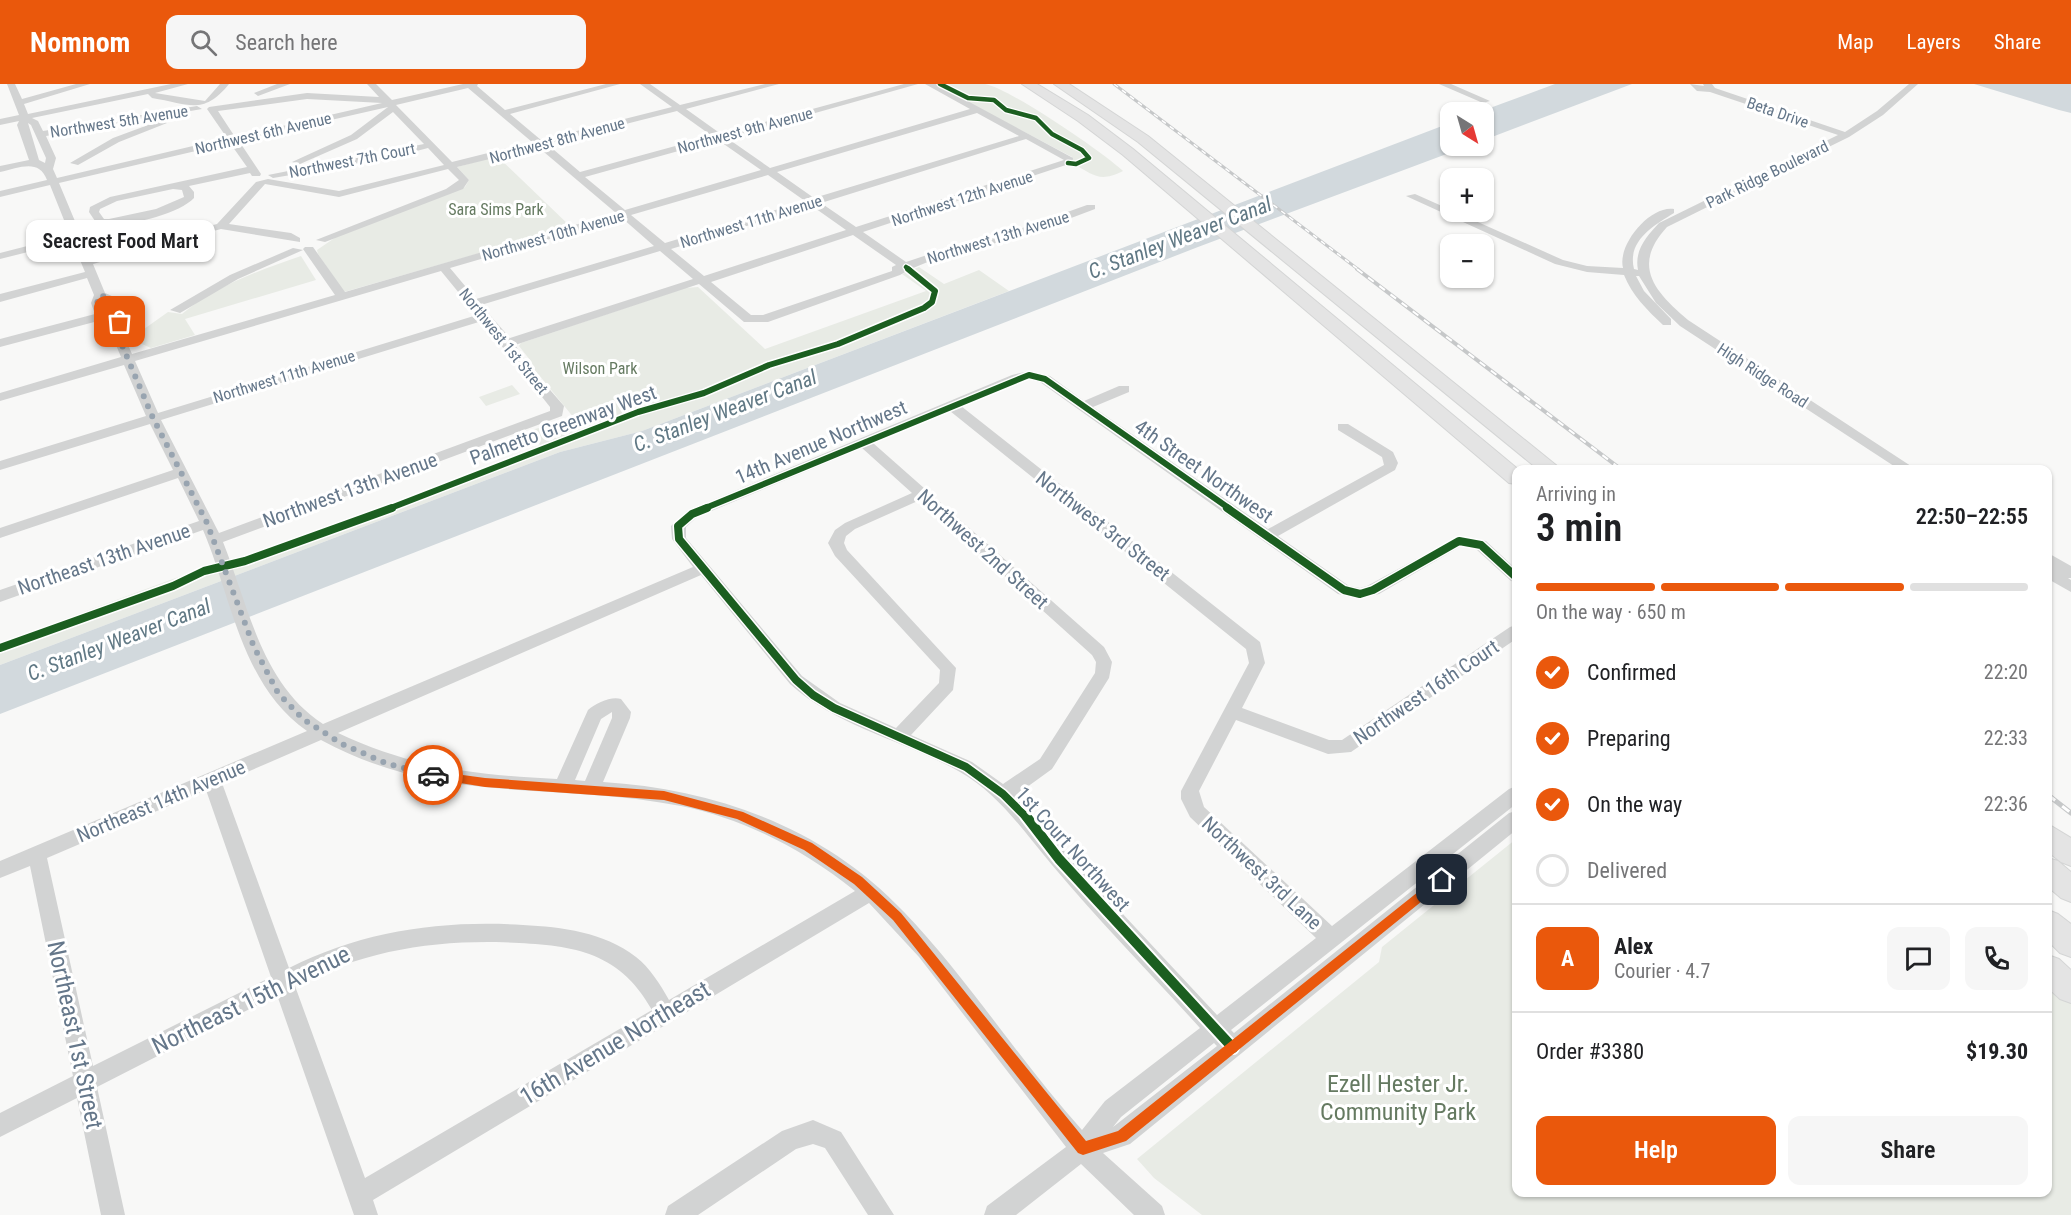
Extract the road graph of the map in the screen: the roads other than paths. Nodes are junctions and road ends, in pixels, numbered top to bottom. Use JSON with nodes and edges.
{"nodes":[{"id":1,"x":86,"y":84,"type":"edge"},
{"id":2,"x":153,"y":84,"type":"edge"},
{"id":3,"x":184,"y":84,"type":"edge"},
{"id":4,"x":225,"y":84,"type":"edge"},
{"id":5,"x":286,"y":84,"type":"edge"},
{"id":6,"x":371,"y":84,"type":"edge"},
{"id":7,"x":471,"y":84,"type":"edge"},
{"id":8,"x":616,"y":84,"type":"edge"},
{"id":9,"x":644,"y":84,"type":"edge"},
{"id":10,"x":775,"y":84,"type":"edge"},
{"id":11,"x":914,"y":84,"type":"edge"},
{"id":12,"x":929,"y":84,"type":"edge"},
{"id":13,"x":1016,"y":84,"type":"edge"},
{"id":14,"x":1028,"y":84,"type":"edge"},
{"id":15,"x":1060,"y":84,"type":"edge"},
{"id":16,"x":1443,"y":84,"type":"edge"},
{"id":17,"x":1694,"y":84,"type":"edge"},
{"id":18,"x":1898,"y":84,"type":"edge"},
{"id":19,"x":1914,"y":84,"type":"edge"},
{"id":20,"x":760,"y":85,"type":"edge"},
{"id":21,"x":12,"y":86,"type":"edge"},
{"id":22,"x":1709,"y":87,"type":"edge"},
{"id":23,"x":0,"y":90,"type":"edge"},
{"id":24,"x":142,"y":93,"type":"junction"},
{"id":25,"x":268,"y":95,"type":"junction"},
{"id":26,"x":1486,"y":101,"type":"dead end"},
{"id":27,"x":1877,"y":102,"type":"junction"},
{"id":28,"x":18,"y":103,"type":"junction"},
{"id":29,"x":390,"y":103,"type":"junction"},
{"id":30,"x":1889,"y":105,"type":"junction"},
{"id":31,"x":209,"y":106,"type":"junction"},
{"id":32,"x":678,"y":108,"type":"junction"},
{"id":33,"x":978,"y":110,"type":"junction"},
{"id":34,"x":1071,"y":110,"type":"junction"},
{"id":35,"x":503,"y":113,"type":"junction"},
{"id":36,"x":25,"y":118,"type":"junction"},
{"id":37,"x":144,"y":118,"type":"junction"},
{"id":38,"x":0,"y":122,"type":"edge"},
{"id":39,"x":156,"y":124,"type":"junction"},
{"id":40,"x":1834,"y":131,"type":"junction"},
{"id":41,"x":40,"y":134,"type":"junction"},
{"id":42,"x":1846,"y":135,"type":"junction"},
{"id":43,"x":1027,"y":136,"type":"junction"},
{"id":44,"x":720,"y":137,"type":"junction"},
{"id":45,"x":233,"y":140,"type":"junction"},
{"id":46,"x":539,"y":144,"type":"junction"},
{"id":47,"x":430,"y":145,"type":"junction"},
{"id":48,"x":312,"y":157,"type":"junction"},
{"id":49,"x":35,"y":162,"type":"junction"},
{"id":50,"x":75,"y":163,"type":"dead end"},
{"id":51,"x":1769,"y":163,"type":"junction"},
{"id":52,"x":322,"y":165,"type":"junction"},
{"id":53,"x":452,"y":167,"type":"junction"},
{"id":54,"x":1780,"y":167,"type":"junction"},
{"id":55,"x":0,"y":169,"type":"edge"},
{"id":56,"x":48,"y":169,"type":"junction"},
{"id":57,"x":770,"y":171,"type":"junction"},
{"id":58,"x":263,"y":176,"type":"junction"},
{"id":59,"x":577,"y":176,"type":"junction"},
{"id":60,"x":204,"y":180,"type":"junction"},
{"id":61,"x":53,"y":183,"type":"junction"},
{"id":62,"x":171,"y":186,"type":"junction"},
{"id":63,"x":188,"y":190,"type":"junction"},
{"id":64,"x":0,"y":194,"type":"edge"},
{"id":65,"x":1411,"y":196,"type":"dead end"},
{"id":66,"x":813,"y":202,"type":"junction"},
{"id":67,"x":1091,"y":207,"type":"dead end"},
{"id":68,"x":623,"y":214,"type":"junction"},
{"id":69,"x":1659,"y":216,"type":"junction"},
{"id":70,"x":1671,"y":221,"type":"junction"},
{"id":71,"x":221,"y":226,"type":"junction"},
{"id":72,"x":856,"y":233,"type":"junction"},
{"id":73,"x":75,"y":237,"type":"junction"},
{"id":74,"x":301,"y":246,"type":"junction"},
{"id":75,"x":661,"y":248,"type":"junction"},
{"id":76,"x":0,"y":256,"type":"edge"},
{"id":77,"x":86,"y":262,"type":"junction"},
{"id":78,"x":443,"y":267,"type":"junction"},
{"id":79,"x":906,"y":267,"type":"junction"},
{"id":80,"x":1629,"y":273,"type":"junction"},
{"id":81,"x":1644,"y":273,"type":"junction"},
{"id":82,"x":90,"y":274,"type":"junction"},
{"id":83,"x":702,"y":282,"type":"junction"},
{"id":84,"x":100,"y":295,"type":"junction"},
{"id":85,"x":342,"y":296,"type":"junction"},
{"id":86,"x":0,"y":298,"type":"edge"},
{"id":87,"x":474,"y":303,"type":"junction"},
{"id":88,"x":176,"y":310,"type":"dead end"},
{"id":89,"x":102,"y":316,"type":"junction"},
{"id":90,"x":485,"y":316,"type":"junction"},
{"id":91,"x":1675,"y":322,"type":"junction"},
{"id":92,"x":116,"y":331,"type":"junction"},
{"id":93,"x":508,"y":343,"type":"junction"},
{"id":94,"x":0,"y":344,"type":"edge"},
{"id":95,"x":128,"y":359,"type":"junction"},
{"id":96,"x":1029,"y":375,"type":"joint"},
{"id":97,"x":1124,"y":389,"type":"dead end"},
{"id":98,"x":1410,"y":389,"type":"junction"},
{"id":99,"x":0,"y":397,"type":"edge"},
{"id":100,"x":951,"y":405,"type":"junction"},
{"id":101,"x":1083,"y":406,"type":"junction"},
{"id":102,"x":554,"y":416,"type":"joint"},
{"id":103,"x":153,"y":418,"type":"junction"},
{"id":104,"x":1829,"y":424,"type":"junction"},
{"id":105,"x":1343,"y":428,"type":"dead end"},
{"id":106,"x":863,"y":442,"type":"junction"},
{"id":107,"x":1546,"y":465,"type":"edge"},
{"id":108,"x":1883,"y":465,"type":"edge"},
{"id":109,"x":1901,"y":465,"type":"edge"},
{"id":110,"x":0,"y":466,"type":"edge"},
{"id":111,"x":182,"y":472,"type":"junction"},
{"id":112,"x":1512,"y":475,"type":"edge"},
{"id":113,"x":1512,"y":490,"type":"edge"},
{"id":114,"x":921,"y":494,"type":"junction"},
{"id":115,"x":207,"y":523,"type":"junction"},
{"id":116,"x":0,"y":533,"type":"edge"},
{"id":117,"x":1267,"y":536,"type":"junction"},
{"id":118,"x":215,"y":540,"type":"junction"},
{"id":119,"x":2052,"y":561,"type":"edge"},
{"id":120,"x":704,"y":568,"type":"junction"},
{"id":121,"x":1512,"y":573,"type":"edge"},
{"id":122,"x":2071,"y":573,"type":"edge"},
{"id":123,"x":2052,"y":575,"type":"edge"},
{"id":124,"x":2071,"y":587,"type":"edge"},
{"id":125,"x":0,"y":596,"type":"edge"},
{"id":126,"x":1512,"y":634,"type":"edge"},
{"id":127,"x":1254,"y":646,"type":"joint"},
{"id":128,"x":1232,"y":711,"type":"junction"},
{"id":129,"x":321,"y":732,"type":"junction"},
{"id":130,"x":898,"y":737,"type":"junction"},
{"id":131,"x":211,"y":779,"type":"junction"},
{"id":132,"x":563,"y":787,"type":"junction"},
{"id":133,"x":591,"y":789,"type":"junction"},
{"id":134,"x":1003,"y":794,"type":"junction"},
{"id":135,"x":1512,"y":797,"type":"edge"},
{"id":136,"x":1512,"y":822,"type":"edge"},
{"id":137,"x":2052,"y":839,"type":"edge"},
{"id":138,"x":2071,"y":854,"type":"edge"},
{"id":139,"x":37,"y":855,"type":"junction"},
{"id":140,"x":0,"y":870,"type":"edge"},
{"id":141,"x":2052,"y":873,"type":"edge"},
{"id":142,"x":2071,"y":889,"type":"edge"},
{"id":143,"x":871,"y":892,"type":"junction"},
{"id":144,"x":2052,"y":926,"type":"edge"},
{"id":145,"x":1331,"y":938,"type":"junction"},
{"id":146,"x":2071,"y":943,"type":"edge"},
{"id":147,"x":2052,"y":972,"type":"edge"},
{"id":148,"x":284,"y":981,"type":"junction"},
{"id":149,"x":2071,"y":989,"type":"edge"},
{"id":150,"x":665,"y":1014,"type":"junction"},
{"id":151,"x":1214,"y":1028,"type":"junction"},
{"id":152,"x":1233,"y":1048,"type":"junction"},
{"id":153,"x":85,"y":1081,"type":"junction"},
{"id":154,"x":0,"y":1125,"type":"edge"},
{"id":155,"x":1083,"y":1148,"type":"junction"},
{"id":156,"x":363,"y":1205,"type":"edge"},
{"id":157,"x":113,"y":1215,"type":"edge"},
{"id":158,"x":677,"y":1215,"type":"edge"},
{"id":159,"x":882,"y":1215,"type":"edge"},
{"id":160,"x":996,"y":1215,"type":"edge"},
{"id":161,"x":1153,"y":1215,"type":"edge"}],
"edges":[{"from":1,"to":28,"type":"street"},
{"from":2,"to":24,"type":"street"},
{"from":3,"to":24,"type":"street"},
{"from":4,"to":31,"type":"street"},
{"from":5,"to":25,"type":"street"},
{"from":6,"to":29,"type":"street"},
{"from":7,"to":29,"type":"street","name":"Northwest 6th Avenue"},
{"from":7,"to":35,"type":"street"},
{"from":8,"to":35,"type":"street"},
{"from":9,"to":32,"type":"street"},
{"from":10,"to":20,"type":"street","name":"Northwest 8th Avenue"},
{"from":11,"to":44,"type":"street","name":"Northwest 9th Avenue"},
{"from":12,"to":33,"type":"street"},
{"from":13,"to":34,"type":"highway"},
{"from":14,"to":34,"type":"highway"},
{"from":15,"to":107,"type":"highway"},
{"from":16,"to":26,"type":"street"},
{"from":17,"to":22,"type":"street","name":"Beta Drive"},
{"from":18,"to":27,"type":"street","name":"Park Ridge Boulevard"},
{"from":19,"to":30,"type":"street","name":"Park Ridge Boulevard"},
{"from":20,"to":32,"type":"street","name":"Northwest 8th Avenue"},
{"from":21,"to":23,"type":"street"},
{"from":21,"to":28,"type":"street"},
{"from":22,"to":40,"type":"street","name":"Beta Drive"},
{"from":24,"to":31,"type":"street"},
{"from":24,"to":36,"type":"street"},
{"from":25,"to":29,"type":"street"},
{"from":25,"to":31,"type":"street"},
{"from":27,"to":30,"type":"street"},
{"from":27,"to":40,"type":"street","name":"Park Ridge Boulevard"},
{"from":28,"to":36,"type":"street"},
{"from":29,"to":45,"type":"street","name":"Northwest 6th Avenue"},
{"from":29,"to":47,"type":"street"},
{"from":29,"to":48,"type":"street"},
{"from":30,"to":42,"type":"street","name":"Park Ridge Boulevard"},
{"from":31,"to":37,"type":"street","name":"Northwest 5th Avenue"},
{"from":31,"to":39,"type":"street"},
{"from":31,"to":45,"type":"street"},
{"from":32,"to":44,"type":"street"},
{"from":32,"to":46,"type":"street","name":"Northwest 8th Avenue"},
{"from":33,"to":43,"type":"street"},
{"from":33,"to":57,"type":"street","name":"Northwest 10th Avenue"},
{"from":34,"to":98,"type":"highway"},
{"from":35,"to":46,"type":"street"},
{"from":36,"to":38,"type":"street"},
{"from":36,"to":41,"type":"street"},
{"from":36,"to":49,"type":"street"},
{"from":37,"to":39,"type":"street"},
{"from":37,"to":41,"type":"street","name":"Northwest 5th Avenue"},
{"from":39,"to":50,"type":"street"},
{"from":40,"to":42,"type":"street","name":"Beta Drive"},
{"from":40,"to":51,"type":"street","name":"Park Ridge Boulevard"},
{"from":41,"to":56,"type":"street"},
{"from":42,"to":54,"type":"street","name":"Park Ridge Boulevard"},
{"from":43,"to":66,"type":"street","name":"Northwest 11th Avenue"},
{"from":43,"to":72,"type":"street","name":"Northwest 12th Avenue"},
{"from":44,"to":57,"type":"street"},
{"from":44,"to":59,"type":"street","name":"Northwest 9th Avenue"},
{"from":45,"to":58,"type":"street"},
{"from":45,"to":61,"type":"street","name":"Northwest 6th Avenue"},
{"from":46,"to":53,"type":"street","name":"Northwest 8th Avenue"},
{"from":46,"to":59,"type":"street"},
{"from":47,"to":52,"type":"street","name":"Northwest 7th Court"},
{"from":47,"to":53,"type":"street"},
{"from":48,"to":52,"type":"street"},
{"from":48,"to":58,"type":"street"},
{"from":49,"to":55,"type":"street"},
{"from":49,"to":56,"type":"street"},
{"from":51,"to":54,"type":"street"},
{"from":51,"to":69,"type":"street","name":"Park Ridge Boulevard"},
{"from":52,"to":58,"type":"street","name":"Northwest 7th Court"},
{"from":53,"to":58,"type":"street","name":"Northwest 8th Avenue"},
{"from":53,"to":74,"type":"street"},
{"from":54,"to":70,"type":"street","name":"Park Ridge Boulevard"},
{"from":56,"to":61,"type":"street"},
{"from":57,"to":66,"type":"street"},
{"from":57,"to":68,"type":"street","name":"Northwest 10th Avenue"},
{"from":58,"to":60,"type":"street"},
{"from":58,"to":71,"type":"street"},
{"from":59,"to":68,"type":"street"},
{"from":60,"to":62,"type":"street"},
{"from":60,"to":63,"type":"street"},
{"from":61,"to":64,"type":"street","name":"Northwest 6th Avenue"},
{"from":61,"to":73,"type":"street"},
{"from":62,"to":63,"type":"street"},
{"from":62,"to":63,"type":"street"},
{"from":65,"to":80,"type":"street"},
{"from":66,"to":72,"type":"street"},
{"from":66,"to":75,"type":"street","name":"Northwest 11th Avenue"},
{"from":67,"to":79,"type":"street","name":"Northwest 13th Avenue"},
{"from":68,"to":75,"type":"street"},
{"from":68,"to":78,"type":"street","name":"Northwest 10th Avenue"},
{"from":69,"to":70,"type":"street"},
{"from":69,"to":80,"type":"street","name":"Park Ridge Boulevard"},
{"from":70,"to":81,"type":"street","name":"Park Ridge Boulevard"},
{"from":71,"to":74,"type":"street"},
{"from":71,"to":77,"type":"street"},
{"from":72,"to":79,"type":"street"},
{"from":72,"to":83,"type":"street","name":"Northwest 12th Avenue"},
{"from":73,"to":76,"type":"street"},
{"from":73,"to":77,"type":"street"},
{"from":74,"to":85,"type":"street"},
{"from":74,"to":88,"type":"street"},
{"from":75,"to":83,"type":"street"},
{"from":75,"to":87,"type":"street","name":"Northwest 11th Avenue"},
{"from":77,"to":82,"type":"street"},
{"from":78,"to":85,"type":"street","name":"Northwest 10th Avenue"},
{"from":78,"to":87,"type":"street","name":"Northwest 1st Street"},
{"from":79,"to":83,"type":"street","name":"Northwest 13th Avenue"},
{"from":80,"to":81,"type":"street"},
{"from":80,"to":91,"type":"street","name":"High Ridge Road"},
{"from":81,"to":91,"type":"street","name":"High Ridge Road"},
{"from":82,"to":84,"type":"street"},
{"from":82,"to":86,"type":"street"},
{"from":83,"to":93,"type":"street","name":"Northwest 12th Avenue"},
{"from":84,"to":89,"type":"street"},
{"from":84,"to":92,"type":"street"},
{"from":85,"to":95,"type":"street","name":"Northwest 10th Avenue"},
{"from":87,"to":90,"type":"street","name":"Northwest 1st Street"},
{"from":89,"to":92,"type":"street"},
{"from":89,"to":94,"type":"street"},
{"from":90,"to":93,"type":"street","name":"Northwest 1st Street"},
{"from":90,"to":103,"type":"street","name":"Northwest 11th Avenue"},
{"from":91,"to":104,"type":"street","name":"High Ridge Road"},
{"from":92,"to":95,"type":"street"},
{"from":93,"to":102,"type":"street","name":"Northwest 1st Street"},
{"from":95,"to":99,"type":"street","name":"Northwest 10th Avenue"},
{"from":95,"to":103,"type":"street"},
{"from":96,"to":100,"type":"street","name":"14th Avenue Northwest"},
{"from":96,"to":101,"type":"street","name":"4th Street Northwest"},
{"from":97,"to":101,"type":"street"},
{"from":98,"to":112,"type":"highway"},
{"from":98,"to":113,"type":"highway"},
{"from":100,"to":106,"type":"street","name":"14th Avenue Northwest"},
{"from":100,"to":127,"type":"street","name":"Northwest 3rd Street"},
{"from":101,"to":117,"type":"street","name":"4th Street Northwest"},
{"from":102,"to":118,"type":"street","name":"Northwest 13th Avenue"},
{"from":103,"to":110,"type":"street","name":"Northwest 11th Avenue"},
{"from":103,"to":111,"type":"street"},
{"from":104,"to":108,"type":"street","name":"High Ridge Road"},
{"from":104,"to":109,"type":"street","name":"High Ridge Road"},
{"from":105,"to":117,"type":"street"},
{"from":106,"to":114,"type":"street","name":"Northwest 2nd Street"},
{"from":106,"to":120,"type":"street","name":"14th Avenue Northwest"},
{"from":111,"to":115,"type":"street"},
{"from":111,"to":116,"type":"street"},
{"from":114,"to":130,"type":"street"},
{"from":114,"to":134,"type":"street","name":"Northwest 2nd Street"},
{"from":115,"to":118,"type":"street"},
{"from":115,"to":125,"type":"street","name":"Northeast 13th Avenue"},
{"from":117,"to":121,"type":"street","name":"4th Street Northwest"},
{"from":118,"to":129,"type":"street"},
{"from":119,"to":122,"type":"street"},
{"from":120,"to":129,"type":"street"},
{"from":120,"to":130,"type":"street","name":"1st Court Northwest"},
{"from":123,"to":124,"type":"street"},
{"from":126,"to":128,"type":"street","name":"Northwest 16th Court"},
{"from":127,"to":128,"type":"street","name":"Northwest 3rd Lane"},
{"from":128,"to":145,"type":"street","name":"Northwest 3rd Lane"},
{"from":129,"to":131,"type":"street","name":"Northeast 14th Avenue"},
{"from":129,"to":132,"type":"street"},
{"from":130,"to":134,"type":"street","name":"1st Court Northwest"},
{"from":131,"to":139,"type":"street","name":"Northeast 14th Avenue"},
{"from":131,"to":148,"type":"street"},
{"from":132,"to":133,"type":"street"},
{"from":132,"to":133,"type":"street"},
{"from":133,"to":143,"type":"street"},
{"from":134,"to":151,"type":"street","name":"1st Court Northwest"},
{"from":135,"to":145,"type":"street"},
{"from":136,"to":152,"type":"street"},
{"from":137,"to":138,"type":"highway"},
{"from":139,"to":140,"type":"street","name":"Northeast 14th Avenue"},
{"from":139,"to":153,"type":"street","name":"Northeast 1st Street"},
{"from":141,"to":142,"type":"highway"},
{"from":143,"to":150,"type":"street","name":"16th Avenue Northeast"},
{"from":143,"to":155,"type":"street"},
{"from":144,"to":146,"type":"highway"},
{"from":145,"to":151,"type":"street"},
{"from":147,"to":149,"type":"highway"},
{"from":148,"to":150,"type":"street","name":"Northeast 15th Avenue"},
{"from":148,"to":153,"type":"street","name":"Northeast 15th Avenue"},
{"from":148,"to":156,"type":"street"},
{"from":150,"to":156,"type":"street","name":"16th Avenue Northeast"},
{"from":151,"to":152,"type":"street","name":"1st Court Northwest"},
{"from":151,"to":155,"type":"street"},
{"from":152,"to":155,"type":"street"},
{"from":153,"to":154,"type":"street","name":"Northeast 15th Avenue"},
{"from":153,"to":157,"type":"street","name":"Northeast 1st Street"},
{"from":155,"to":160,"type":"street"},
{"from":155,"to":161,"type":"street"},
{"from":158,"to":159,"type":"street"}]}
